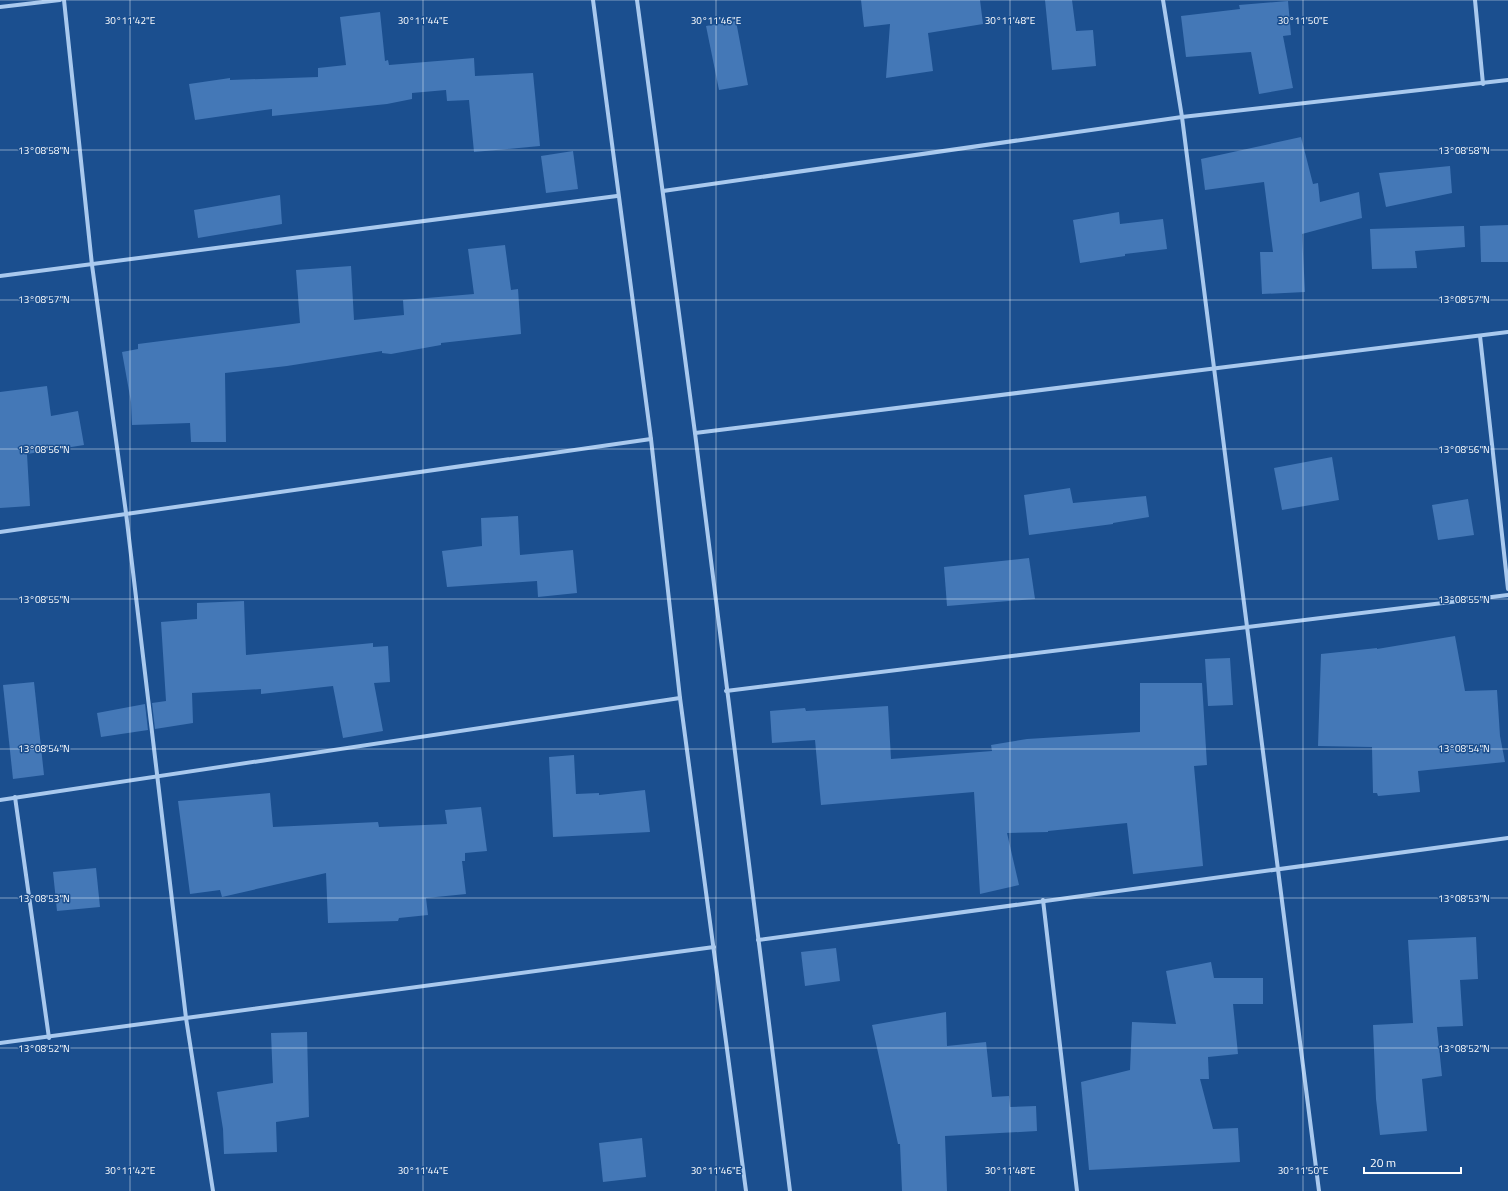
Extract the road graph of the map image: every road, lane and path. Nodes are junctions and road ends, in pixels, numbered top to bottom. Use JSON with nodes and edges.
{"nodes":[{"id":1,"x":60,"y":0,"type":"edge"},
{"id":2,"x":64,"y":0,"type":"edge"},
{"id":3,"x":592,"y":0,"type":"edge"},
{"id":4,"x":637,"y":0,"type":"edge"},
{"id":5,"x":1164,"y":0,"type":"edge"},
{"id":6,"x":1475,"y":0,"type":"edge"},
{"id":7,"x":0,"y":7,"type":"edge"},
{"id":8,"x":1508,"y":80,"type":"edge"},
{"id":9,"x":1483,"y":84,"type":"junction"},
{"id":10,"x":1182,"y":117,"type":"junction"},
{"id":11,"x":663,"y":191,"type":"junction"},
{"id":12,"x":618,"y":196,"type":"junction"},
{"id":13,"x":92,"y":265,"type":"junction"},
{"id":14,"x":0,"y":276,"type":"edge"},
{"id":15,"x":1508,"y":332,"type":"edge"},
{"id":16,"x":1480,"y":336,"type":"junction"},
{"id":17,"x":1215,"y":368,"type":"junction"},
{"id":18,"x":695,"y":433,"type":"junction"},
{"id":19,"x":651,"y":439,"type":"junction"},
{"id":20,"x":126,"y":514,"type":"junction"},
{"id":21,"x":0,"y":532,"type":"edge"},
{"id":22,"x":1508,"y":589,"type":"edge"},
{"id":23,"x":1508,"y":595,"type":"edge"},
{"id":24,"x":1247,"y":627,"type":"junction"},
{"id":25,"x":726,"y":691,"type":"junction"},
{"id":26,"x":680,"y":698,"type":"junction"},
{"id":27,"x":158,"y":775,"type":"junction"},
{"id":28,"x":14,"y":797,"type":"junction"},
{"id":29,"x":0,"y":800,"type":"edge"},
{"id":30,"x":1508,"y":838,"type":"edge"},
{"id":31,"x":1276,"y":868,"type":"junction"},
{"id":32,"x":1043,"y":900,"type":"junction"},
{"id":33,"x":758,"y":940,"type":"junction"},
{"id":34,"x":714,"y":947,"type":"junction"},
{"id":35,"x":186,"y":1018,"type":"junction"},
{"id":36,"x":49,"y":1038,"type":"junction"},
{"id":37,"x":0,"y":1043,"type":"edge"},
{"id":38,"x":213,"y":1191,"type":"edge"},
{"id":39,"x":746,"y":1191,"type":"edge"},
{"id":40,"x":790,"y":1191,"type":"edge"},
{"id":41,"x":1077,"y":1191,"type":"edge"},
{"id":42,"x":1319,"y":1191,"type":"edge"}],
"edges":[{"from":1,"to":7,"type":"street"},
{"from":2,"to":13,"type":"street"},
{"from":3,"to":12,"type":"street"},
{"from":4,"to":11,"type":"street"},
{"from":5,"to":10,"type":"street"},
{"from":6,"to":9,"type":"street"},
{"from":8,"to":9,"type":"street"},
{"from":9,"to":10,"type":"street"},
{"from":10,"to":11,"type":"street"},
{"from":10,"to":17,"type":"street"},
{"from":11,"to":18,"type":"street"},
{"from":12,"to":13,"type":"street"},
{"from":12,"to":19,"type":"street"},
{"from":13,"to":14,"type":"street"},
{"from":13,"to":20,"type":"street"},
{"from":15,"to":16,"type":"street"},
{"from":16,"to":17,"type":"street"},
{"from":16,"to":22,"type":"street"},
{"from":17,"to":18,"type":"street"},
{"from":17,"to":24,"type":"street"},
{"from":18,"to":25,"type":"street"},
{"from":19,"to":20,"type":"street"},
{"from":19,"to":26,"type":"street"},
{"from":20,"to":21,"type":"street"},
{"from":20,"to":27,"type":"street"},
{"from":23,"to":24,"type":"street"},
{"from":24,"to":25,"type":"street"},
{"from":24,"to":31,"type":"street"},
{"from":25,"to":33,"type":"street"},
{"from":26,"to":27,"type":"street"},
{"from":26,"to":34,"type":"street"},
{"from":27,"to":28,"type":"street"},
{"from":27,"to":35,"type":"street"},
{"from":28,"to":29,"type":"street"},
{"from":28,"to":36,"type":"street"},
{"from":30,"to":31,"type":"street"},
{"from":31,"to":32,"type":"street"},
{"from":31,"to":42,"type":"street"},
{"from":32,"to":33,"type":"street"},
{"from":32,"to":41,"type":"street"},
{"from":33,"to":40,"type":"street"},
{"from":34,"to":35,"type":"street"},
{"from":34,"to":39,"type":"street"},
{"from":35,"to":36,"type":"street"},
{"from":35,"to":38,"type":"street"},
{"from":36,"to":37,"type":"street"}]}
